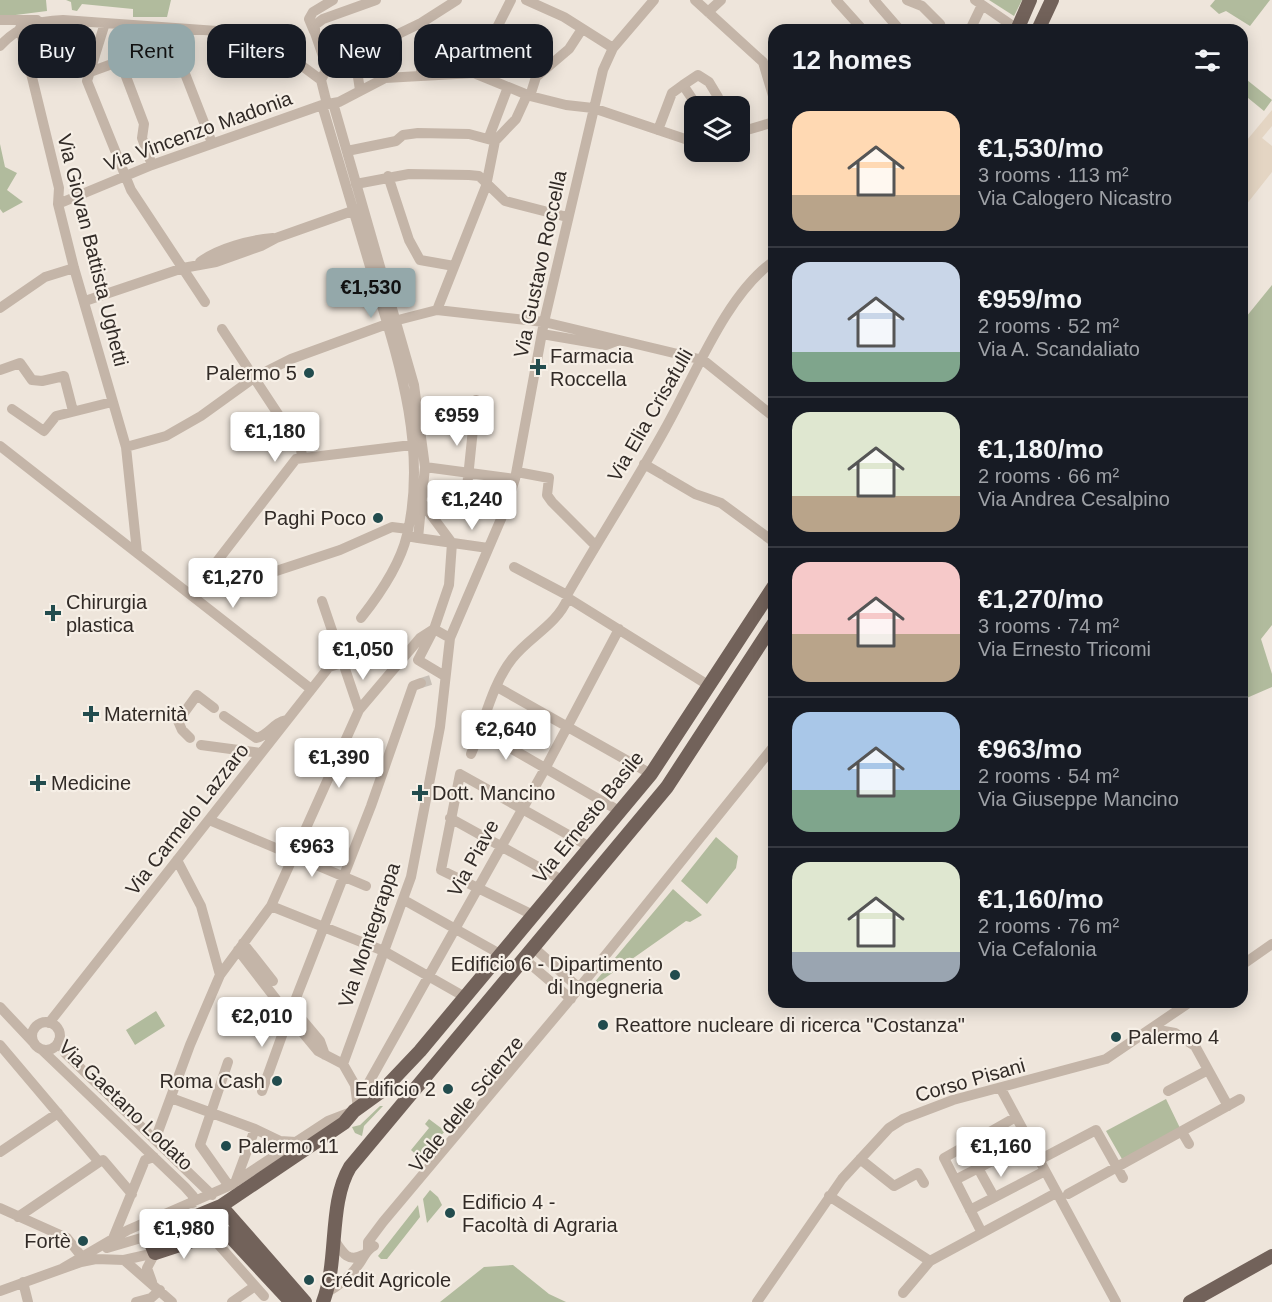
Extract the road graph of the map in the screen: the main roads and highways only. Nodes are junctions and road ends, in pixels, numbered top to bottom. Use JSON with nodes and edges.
{"nodes":[{"id":1,"x":1030,"y":0,"type":"edge"},
{"id":2,"x":1052,"y":0,"type":"edge"},
{"id":3,"x":1020,"y":24,"type":"edge"},
{"id":4,"x":1041,"y":24,"type":"edge"},
{"id":5,"x":768,"y":595,"type":"edge"},
{"id":6,"x":768,"y":632,"type":"edge"},
{"id":7,"x":216,"y":1200,"type":"junction"},
{"id":8,"x":1272,"y":1256,"type":"edge"},
{"id":9,"x":325,"y":1297,"type":"edge"},
{"id":10,"x":291,"y":1302,"type":"edge"},
{"id":11,"x":305,"y":1302,"type":"edge"},
{"id":12,"x":1190,"y":1302,"type":"edge"}],
"edges":[{"from":1,"to":3,"type":"main road"},
{"from":2,"to":4,"type":"main road"},
{"from":5,"to":7,"type":"main road","name":"Via Ernesto Basile"},
{"from":6,"to":9,"type":"main road","name":"Via Ernesto Basile"},
{"from":7,"to":10,"type":"main road"},
{"from":7,"to":11,"type":"main road"},
{"from":8,"to":12,"type":"main road"}]}
